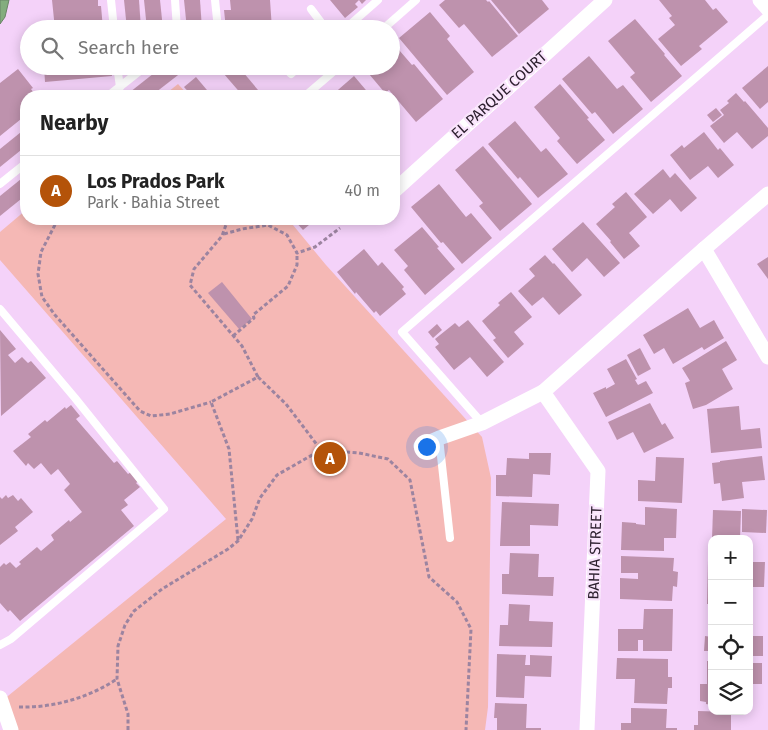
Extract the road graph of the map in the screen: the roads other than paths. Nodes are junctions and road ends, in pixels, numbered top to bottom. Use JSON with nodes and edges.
{"nodes":[{"id":1,"x":111,"y":0,"type":"edge"},
{"id":2,"x":175,"y":0,"type":"edge"},
{"id":3,"x":215,"y":0,"type":"edge"},
{"id":4,"x":378,"y":0,"type":"edge"},
{"id":5,"x":416,"y":0,"type":"edge"},
{"id":6,"x":605,"y":0,"type":"edge"},
{"id":7,"x":760,"y":0,"type":"edge"},
{"id":8,"x":310,"y":9,"type":"dead end"},
{"id":9,"x":768,"y":9,"type":"edge"},
{"id":10,"x":768,"y":15,"type":"edge"},
{"id":11,"x":113,"y":20,"type":"edge"},
{"id":12,"x":176,"y":20,"type":"edge"},
{"id":13,"x":217,"y":20,"type":"edge"},
{"id":14,"x":319,"y":20,"type":"edge"},
{"id":15,"x":355,"y":20,"type":"edge"},
{"id":16,"x":393,"y":20,"type":"edge"},
{"id":17,"x":119,"y":75,"type":"edge"},
{"id":18,"x":135,"y":75,"type":"edge"},
{"id":19,"x":330,"y":75,"type":"edge"},
{"id":20,"x":120,"y":87,"type":"junction"},
{"id":21,"x":116,"y":90,"type":"edge"},
{"id":22,"x":313,"y":90,"type":"edge"},
{"id":23,"x":20,"y":168,"type":"edge"},
{"id":24,"x":0,"y":184,"type":"edge"},
{"id":25,"x":400,"y":185,"type":"edge"},
{"id":26,"x":768,"y":194,"type":"edge"},
{"id":27,"x":704,"y":248,"type":"junction"},
{"id":28,"x":0,"y":309,"type":"edge"},
{"id":29,"x":768,"y":358,"type":"edge"},
{"id":30,"x":543,"y":392,"type":"junction"},
{"id":31,"x":482,"y":423,"type":"junction"},
{"id":32,"x":439,"y":438,"type":"junction"},
{"id":33,"x":421,"y":446,"type":"dead end"},
{"id":34,"x":450,"y":538,"type":"dead end"},
{"id":35,"x":0,"y":645,"type":"edge"},
{"id":36,"x":2,"y":702,"type":"edge"},
{"id":37,"x":11,"y":730,"type":"edge"},
{"id":38,"x":588,"y":730,"type":"edge"}],
"edges":[{"from":1,"to":11,"type":"lane"},
{"from":2,"to":12,"type":"lane"},
{"from":3,"to":13,"type":"lane"},
{"from":4,"to":15,"type":"lane"},
{"from":5,"to":16,"type":"lane"},
{"from":6,"to":25,"type":"street","name":"EL PARQUE COURT"},
{"from":7,"to":9,"type":"street"},
{"from":8,"to":14,"type":"lane"},
{"from":10,"to":31,"type":"lane"},
{"from":17,"to":20,"type":"lane"},
{"from":18,"to":20,"type":"lane"},
{"from":19,"to":22,"type":"lane"},
{"from":20,"to":21,"type":"lane"},
{"from":23,"to":24,"type":"lane"},
{"from":26,"to":27,"type":"street"},
{"from":27,"to":29,"type":"street"},
{"from":27,"to":30,"type":"street"},
{"from":28,"to":35,"type":"lane"},
{"from":30,"to":31,"type":"street"},
{"from":30,"to":38,"type":"street","name":"BAHIA STREET"},
{"from":31,"to":32,"type":"street"},
{"from":32,"to":33,"type":"street"},
{"from":32,"to":34,"type":"lane"},
{"from":36,"to":37,"type":"street"}]}
